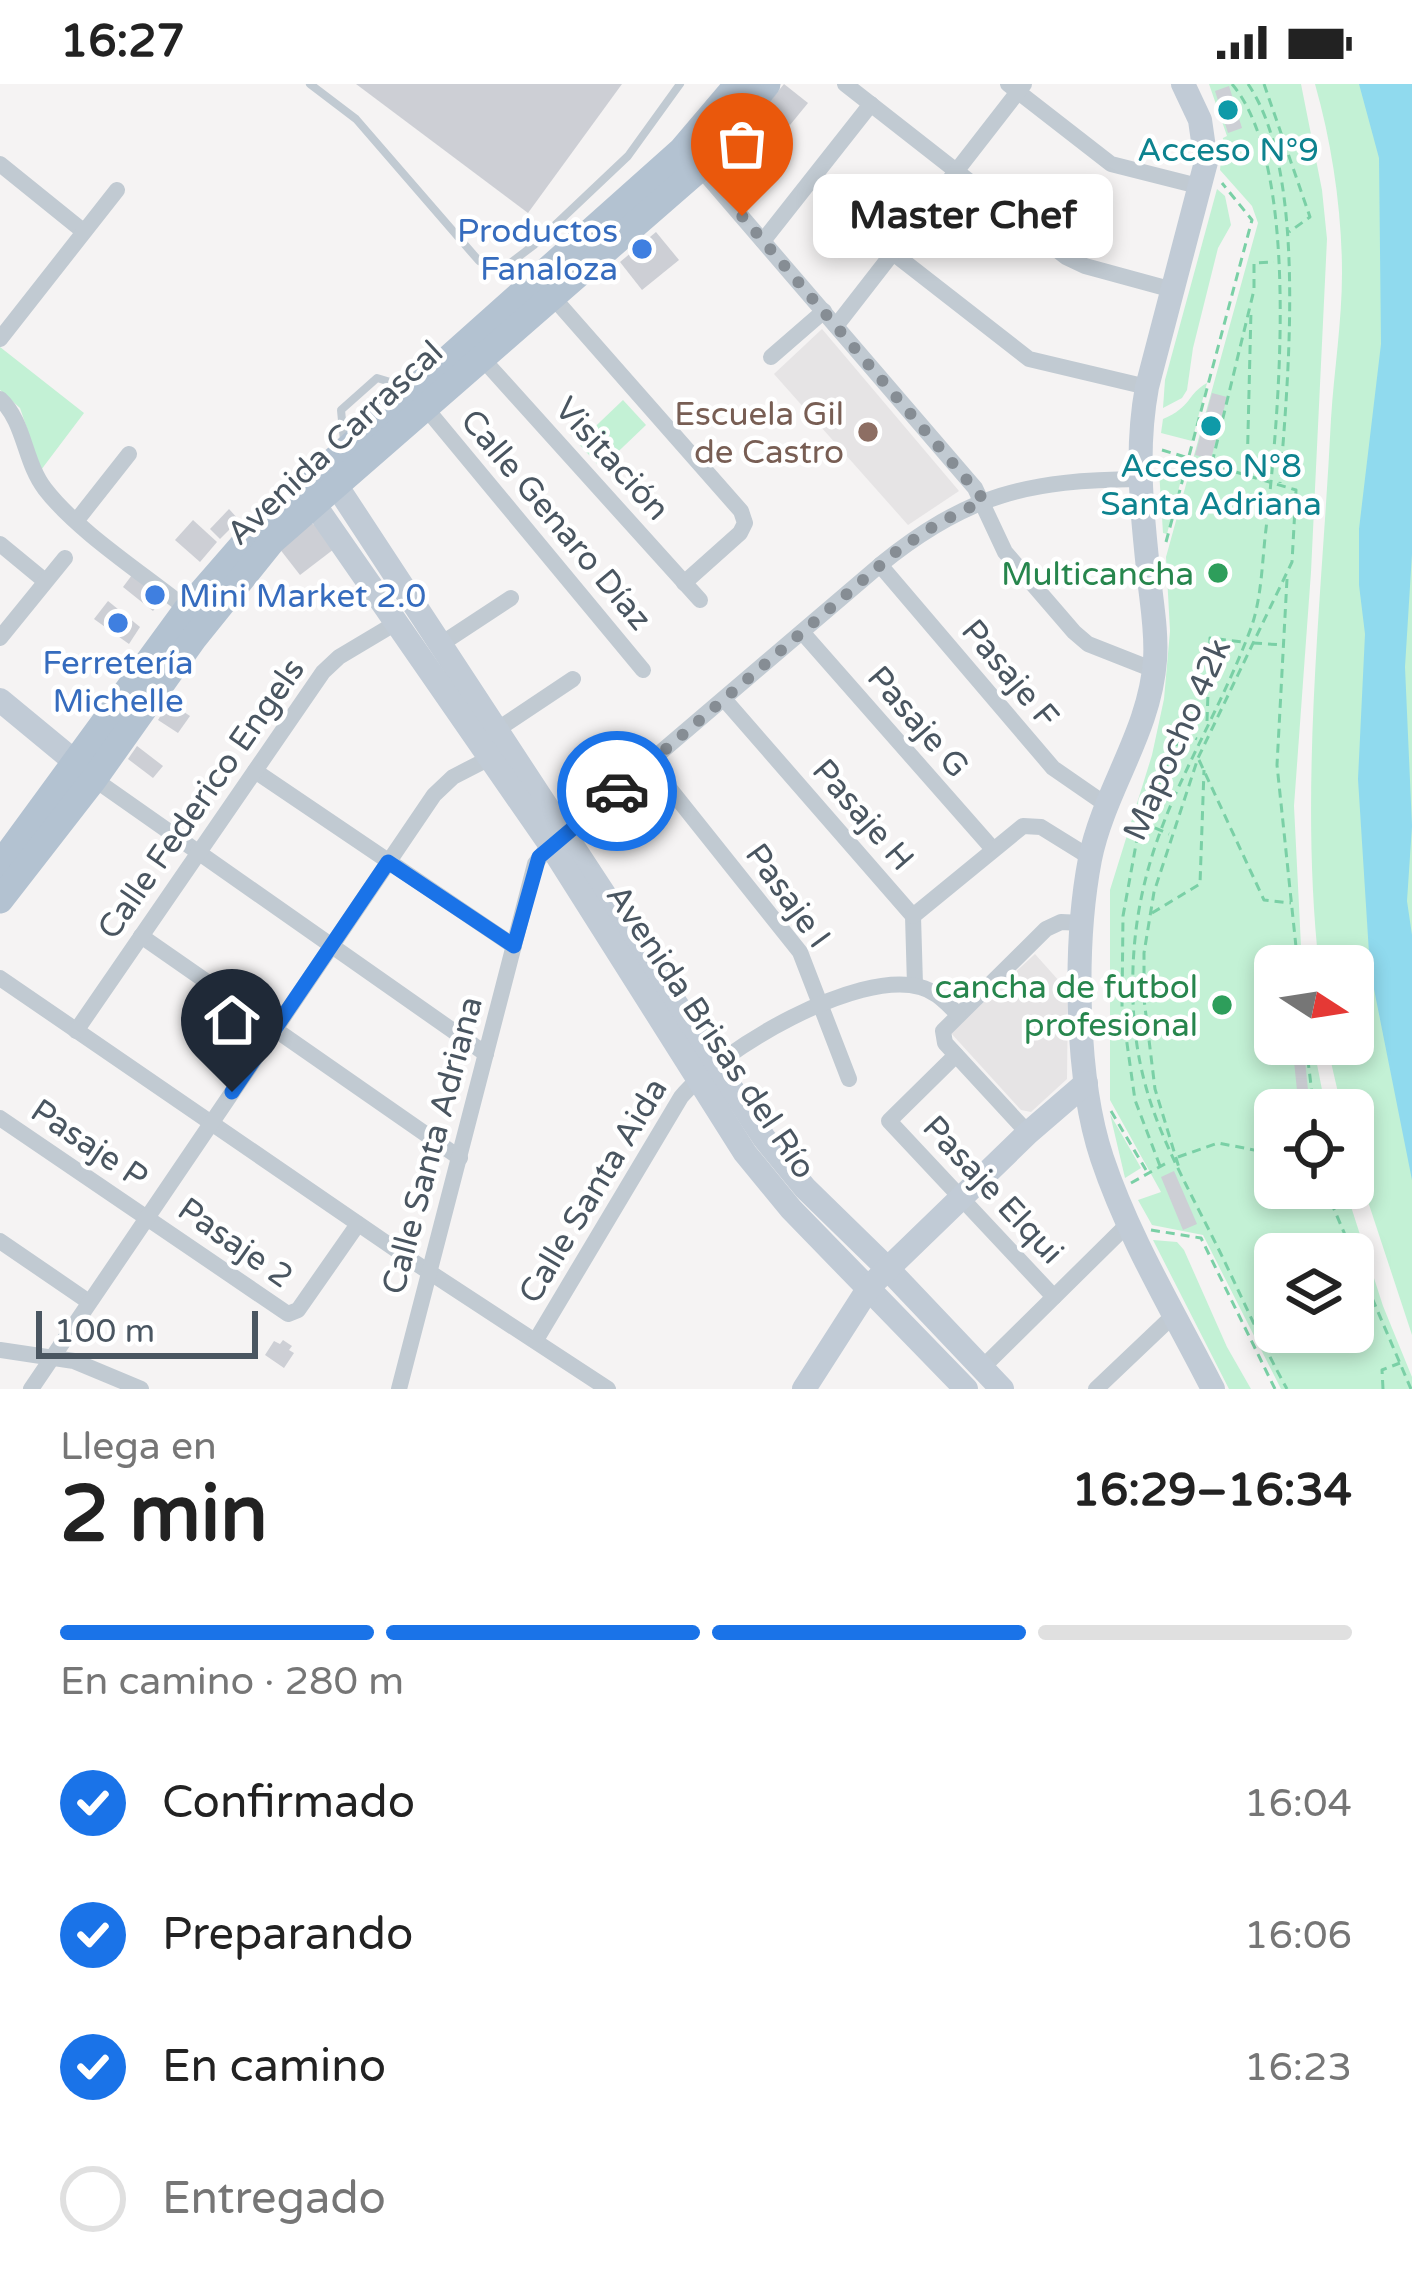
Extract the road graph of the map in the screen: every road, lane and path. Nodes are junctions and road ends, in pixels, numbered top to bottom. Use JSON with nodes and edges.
{"nodes":[{"id":1,"x":310,"y":84,"type":"edge"},
{"id":2,"x":680,"y":84,"type":"edge"},
{"id":3,"x":767,"y":84,"type":"edge"},
{"id":4,"x":844,"y":84,"type":"edge"},
{"id":5,"x":1183,"y":84,"type":"edge"},
{"id":6,"x":1232,"y":84,"type":"edge"},
{"id":7,"x":1248,"y":84,"type":"edge"},
{"id":8,"x":1264,"y":84,"type":"edge"},
{"id":9,"x":1017,"y":87,"type":"edge"},
{"id":10,"x":732,"y":88,"type":"edge"},
{"id":11,"x":871,"y":104,"type":"junction"},
{"id":12,"x":0,"y":165,"type":"edge"},
{"id":13,"x":700,"y":168,"type":"junction"},
{"id":14,"x":956,"y":171,"type":"junction"},
{"id":15,"x":1207,"y":180,"type":"junction"},
{"id":16,"x":117,"y":190,"type":"dead end"},
{"id":17,"x":83,"y":231,"type":"junction"},
{"id":18,"x":1288,"y":233,"type":"junction"},
{"id":19,"x":763,"y":241,"type":"junction"},
{"id":20,"x":893,"y":253,"type":"junction"},
{"id":21,"x":1277,"y":262,"type":"junction"},
{"id":22,"x":1173,"y":290,"type":"junction"},
{"id":23,"x":550,"y":295,"type":"junction"},
{"id":24,"x":1252,"y":302,"type":"junction"},
{"id":25,"x":824,"y":311,"type":"junction"},
{"id":26,"x":836,"y":326,"type":"junction"},
{"id":27,"x":0,"y":339,"type":"edge"},
{"id":28,"x":480,"y":356,"type":"junction"},
{"id":29,"x":771,"y":357,"type":"dead end"},
{"id":30,"x":1147,"y":387,"type":"junction"},
{"id":31,"x":418,"y":398,"type":"junction"},
{"id":32,"x":0,"y":399,"type":"edge"},
{"id":33,"x":1154,"y":448,"type":"dead end"},
{"id":34,"x":129,"y":454,"type":"dead end"},
{"id":35,"x":1188,"y":458,"type":"junction"},
{"id":36,"x":1211,"y":464,"type":"junction"},
{"id":37,"x":1247,"y":475,"type":"junction"},
{"id":38,"x":1139,"y":479,"type":"junction"},
{"id":39,"x":1271,"y":482,"type":"junction"},
{"id":40,"x":1280,"y":484,"type":"junction"},
{"id":41,"x":336,"y":485,"type":"junction"},
{"id":42,"x":984,"y":500,"type":"junction"},
{"id":43,"x":314,"y":504,"type":"junction"},
{"id":44,"x":77,"y":520,"type":"junction"},
{"id":45,"x":0,"y":544,"type":"edge"},
{"id":46,"x":1166,"y":544,"type":"dead end"},
{"id":47,"x":64,"y":558,"type":"dead end"},
{"id":48,"x":880,"y":565,"type":"junction"},
{"id":49,"x":1287,"y":572,"type":"junction"},
{"id":50,"x":45,"y":581,"type":"junction"},
{"id":51,"x":683,"y":583,"type":"junction"},
{"id":52,"x":511,"y":598,"type":"dead end"},
{"id":53,"x":700,"y":600,"type":"dead end"},
{"id":54,"x":187,"y":609,"type":"junction"},
{"id":55,"x":396,"y":623,"type":"junction"},
{"id":56,"x":802,"y":632,"type":"junction"},
{"id":57,"x":0,"y":638,"type":"edge"},
{"id":58,"x":194,"y":638,"type":"junction"},
{"id":59,"x":1245,"y":642,"type":"junction"},
{"id":60,"x":1253,"y":643,"type":"junction"},
{"id":61,"x":441,"y":644,"type":"junction"},
{"id":62,"x":1283,"y":645,"type":"junction"},
{"id":63,"x":643,"y":670,"type":"dead end"},
{"id":64,"x":1154,"y":670,"type":"junction"},
{"id":65,"x":573,"y":679,"type":"dead end"},
{"id":66,"x":724,"y":699,"type":"junction"},
{"id":67,"x":0,"y":700,"type":"edge"},
{"id":68,"x":1207,"y":723,"type":"junction"},
{"id":69,"x":498,"y":729,"type":"junction"},
{"id":70,"x":1198,"y":740,"type":"junction"},
{"id":71,"x":490,"y":758,"type":"junction"},
{"id":72,"x":1198,"y":758,"type":"junction"},
{"id":73,"x":650,"y":764,"type":"junction"},
{"id":74,"x":1204,"y":768,"type":"junction"},
{"id":75,"x":85,"y":769,"type":"junction"},
{"id":76,"x":254,"y":771,"type":"junction"},
{"id":77,"x":1108,"y":806,"type":"junction"},
{"id":78,"x":1141,"y":821,"type":"junction"},
{"id":79,"x":1160,"y":830,"type":"junction"},
{"id":80,"x":1170,"y":835,"type":"junction"},
{"id":81,"x":559,"y":841,"type":"junction"},
{"id":82,"x":992,"y":848,"type":"junction"},
{"id":83,"x":197,"y":854,"type":"junction"},
{"id":84,"x":1091,"y":858,"type":"junction"},
{"id":85,"x":388,"y":862,"type":"junction"},
{"id":86,"x":0,"y":865,"type":"edge"},
{"id":87,"x":0,"y":901,"type":"edge"},
{"id":88,"x":1291,"y":903,"type":"junction"},
{"id":89,"x":1150,"y":914,"type":"junction"},
{"id":90,"x":913,"y":916,"type":"junction"},
{"id":91,"x":1082,"y":923,"type":"junction"},
{"id":92,"x":141,"y":936,"type":"junction"},
{"id":93,"x":1296,"y":945,"type":"edge"},
{"id":94,"x":514,"y":946,"type":"junction"},
{"id":95,"x":331,"y":947,"type":"junction"},
{"id":96,"x":0,"y":978,"type":"edge"},
{"id":97,"x":915,"y":985,"type":"junction"},
{"id":98,"x":818,"y":1003,"type":"junction"},
{"id":99,"x":1121,"y":1003,"type":"junction"},
{"id":100,"x":1134,"y":1006,"type":"junction"},
{"id":101,"x":1145,"y":1009,"type":"junction"},
{"id":102,"x":958,"y":1014,"type":"junction"},
{"id":103,"x":276,"y":1028,"type":"junction"},
{"id":104,"x":76,"y":1031,"type":"junction"},
{"id":105,"x":951,"y":1049,"type":"junction"},
{"id":106,"x":486,"y":1054,"type":"junction"},
{"id":107,"x":707,"y":1071,"type":"junction"},
{"id":108,"x":849,"y":1079,"type":"dead end"},
{"id":109,"x":1095,"y":1092,"type":"junction"},
{"id":110,"x":0,"y":1118,"type":"edge"},
{"id":111,"x":210,"y":1124,"type":"junction"},
{"id":112,"x":1028,"y":1133,"type":"junction"},
{"id":113,"x":1254,"y":1150,"type":"edge"},
{"id":114,"x":460,"y":1158,"type":"junction"},
{"id":115,"x":1174,"y":1159,"type":"junction"},
{"id":116,"x":1160,"y":1166,"type":"junction"},
{"id":117,"x":1148,"y":1173,"type":"junction"},
{"id":118,"x":1115,"y":1193,"type":"junction"},
{"id":119,"x":960,"y":1198,"type":"junction"},
{"id":120,"x":1333,"y":1209,"type":"edge"},
{"id":121,"x":147,"y":1217,"type":"junction"},
{"id":122,"x":358,"y":1224,"type":"junction"},
{"id":123,"x":1136,"y":1226,"type":"junction"},
{"id":124,"x":0,"y":1241,"type":"edge"},
{"id":125,"x":430,"y":1273,"type":"junction"},
{"id":126,"x":879,"y":1278,"type":"junction"},
{"id":127,"x":1054,"y":1297,"type":"junction"},
{"id":128,"x":89,"y":1302,"type":"junction"},
{"id":129,"x":1175,"y":1314,"type":"junction"},
{"id":130,"x":536,"y":1340,"type":"junction"},
{"id":131,"x":0,"y":1351,"type":"edge"},
{"id":132,"x":50,"y":1359,"type":"junction"},
{"id":133,"x":1400,"y":1363,"type":"junction"},
{"id":134,"x":982,"y":1368,"type":"junction"},
{"id":135,"x":31,"y":1389,"type":"edge"},
{"id":136,"x":141,"y":1389,"type":"edge"},
{"id":137,"x":399,"y":1389,"type":"edge"},
{"id":138,"x":608,"y":1389,"type":"edge"},
{"id":139,"x":804,"y":1389,"type":"edge"},
{"id":140,"x":965,"y":1389,"type":"edge"},
{"id":141,"x":1002,"y":1389,"type":"edge"},
{"id":142,"x":1096,"y":1389,"type":"edge"},
{"id":143,"x":1213,"y":1389,"type":"edge"},
{"id":144,"x":1275,"y":1389,"type":"edge"},
{"id":145,"x":1287,"y":1389,"type":"edge"},
{"id":146,"x":1383,"y":1389,"type":"edge"},
{"id":147,"x":1411,"y":1389,"type":"edge"}],
"edges":[{"from":1,"to":2,"type":"lane"},
{"from":3,"to":13,"type":"main road","name":"Avenida Carrascal"},
{"from":4,"to":11,"type":"street"},
{"from":5,"to":15,"type":"street"},
{"from":6,"to":21,"type":"path","name":"Mapocho 42k"},
{"from":7,"to":18,"type":"path"},
{"from":8,"to":18,"type":"path"},
{"from":9,"to":14,"type":"street"},
{"from":9,"to":15,"type":"street"},
{"from":10,"to":31,"type":"main road","name":"Avenida Carrascal"},
{"from":11,"to":14,"type":"street"},
{"from":11,"to":19,"type":"street"},
{"from":12,"to":17,"type":"street"},
{"from":13,"to":19,"type":"street"},
{"from":13,"to":23,"type":"main road","name":"Avenida Carrascal"},
{"from":14,"to":20,"type":"street"},
{"from":14,"to":22,"type":"street"},
{"from":15,"to":22,"type":"street"},
{"from":15,"to":35,"type":"path"},
{"from":16,"to":17,"type":"street"},
{"from":17,"to":27,"type":"street"},
{"from":18,"to":40,"type":"path"},
{"from":19,"to":25,"type":"street"},
{"from":20,"to":26,"type":"street"},
{"from":20,"to":30,"type":"street"},
{"from":21,"to":24,"type":"path"},
{"from":21,"to":39,"type":"path","name":"Mapocho 42k"},
{"from":22,"to":30,"type":"street"},
{"from":23,"to":28,"type":"main road","name":"Avenida Carrascal"},
{"from":23,"to":51,"type":"street"},
{"from":24,"to":36,"type":"path"},
{"from":24,"to":37,"type":"path"},
{"from":25,"to":26,"type":"street"},
{"from":25,"to":29,"type":"street"},
{"from":26,"to":42,"type":"street"},
{"from":28,"to":31,"type":"main road","name":"Avenida Carrascal"},
{"from":28,"to":51,"type":"street","name":"Visitación"},
{"from":30,"to":38,"type":"street"},
{"from":31,"to":41,"type":"main road","name":"Avenida Carrascal"},
{"from":31,"to":54,"type":"main road","name":"Avenida Carrascal"},
{"from":31,"to":63,"type":"street","name":"Calle Genaro Díaz"},
{"from":32,"to":44,"type":"street"},
{"from":33,"to":35,"type":"path"},
{"from":34,"to":44,"type":"street"},
{"from":35,"to":36,"type":"path"},
{"from":35,"to":46,"type":"path"},
{"from":36,"to":37,"type":"path"},
{"from":37,"to":39,"type":"path"},
{"from":38,"to":42,"type":"street","name":"Calle Santa Adriana"},
{"from":38,"to":64,"type":"street"},
{"from":39,"to":40,"type":"path"},
{"from":39,"to":59,"type":"path","name":"Mapocho 42k"},
{"from":40,"to":49,"type":"path"},
{"from":41,"to":43,"type":"main road","name":"Avenida Carrascal"},
{"from":41,"to":61,"type":"street","name":"Avenida Brisas del Río"},
{"from":42,"to":48,"type":"street","name":"Calle Santa Adriana"},
{"from":42,"to":64,"type":"street"},
{"from":43,"to":55,"type":"street","name":"Avenida Brisas del Río"},
{"from":43,"to":58,"type":"main road","name":"Avenida Carrascal"},
{"from":44,"to":54,"type":"street"},
{"from":45,"to":50,"type":"street"},
{"from":47,"to":50,"type":"street"},
{"from":48,"to":56,"type":"street","name":"Calle Santa Adriana"},
{"from":48,"to":77,"type":"street","name":"Pasaje F"},
{"from":49,"to":60,"type":"path"},
{"from":49,"to":62,"type":"path"},
{"from":50,"to":57,"type":"street"},
{"from":51,"to":53,"type":"street","name":"Visitación"},
{"from":52,"to":61,"type":"street"},
{"from":54,"to":58,"type":"main road"},
{"from":54,"to":75,"type":"main road","name":"Avenida Carrascal"},
{"from":55,"to":71,"type":"street","name":"Avenida Brisas del Río"},
{"from":55,"to":76,"type":"street","name":"Calle Federico Engels"},
{"from":56,"to":66,"type":"street","name":"Calle Santa Adriana"},
{"from":56,"to":82,"type":"street","name":"Pasaje G"},
{"from":58,"to":75,"type":"main road","name":"Avenida Carrascal"},
{"from":59,"to":60,"type":"path"},
{"from":59,"to":68,"type":"path","name":"Mapocho 42k"},
{"from":59,"to":68,"type":"path"},
{"from":60,"to":62,"type":"path"},
{"from":60,"to":72,"type":"path"},
{"from":61,"to":69,"type":"street","name":"Avenida Brisas del Río"},
{"from":62,"to":88,"type":"path"},
{"from":64,"to":77,"type":"street"},
{"from":65,"to":69,"type":"street"},
{"from":66,"to":73,"type":"street","name":"Calle Santa Adriana"},
{"from":66,"to":90,"type":"street","name":"Pasaje H"},
{"from":67,"to":75,"type":"street"},
{"from":68,"to":70,"type":"path","name":"Mapocho 42k"},
{"from":69,"to":81,"type":"street","name":"Avenida Brisas del Río"},
{"from":70,"to":78,"type":"path"},
{"from":70,"to":79,"type":"path","name":"Mapocho 42k"},
{"from":71,"to":81,"type":"street","name":"Avenida Brisas del Río"},
{"from":71,"to":85,"type":"street"},
{"from":72,"to":74,"type":"path"},
{"from":72,"to":80,"type":"path"},
{"from":73,"to":81,"type":"street","name":"Calle Santa Adriana"},
{"from":73,"to":98,"type":"street","name":"Pasaje I"},
{"from":74,"to":88,"type":"path"},
{"from":74,"to":89,"type":"path"},
{"from":75,"to":83,"type":"street"},
{"from":75,"to":86,"type":"main road","name":"Avenida Carrascal"},
{"from":75,"to":87,"type":"main road","name":"Avenida Carrascal"},
{"from":76,"to":83,"type":"street","name":"Calle Federico Engels"},
{"from":76,"to":85,"type":"street"},
{"from":77,"to":84,"type":"street"},
{"from":78,"to":79,"type":"path"},
{"from":78,"to":99,"type":"path"},
{"from":79,"to":80,"type":"path"},
{"from":79,"to":100,"type":"path","name":"Mapocho 42k"},
{"from":80,"to":89,"type":"path"},
{"from":81,"to":94,"type":"street","name":"Calle Santa Adriana"},
{"from":81,"to":107,"type":"street","name":"Avenida Brisas del Río"},
{"from":82,"to":84,"type":"street"},
{"from":82,"to":90,"type":"street"},
{"from":83,"to":92,"type":"street","name":"Calle Federico Engels"},
{"from":83,"to":95,"type":"street"},
{"from":84,"to":91,"type":"street"},
{"from":85,"to":94,"type":"street"},
{"from":85,"to":95,"type":"street"},
{"from":88,"to":93,"type":"path"},
{"from":89,"to":101,"type":"path"},
{"from":90,"to":97,"type":"street","name":"Pasaje H"},
{"from":91,"to":102,"type":"street"},
{"from":91,"to":109,"type":"street"},
{"from":92,"to":103,"type":"street"},
{"from":92,"to":104,"type":"street","name":"Calle Federico Engels"},
{"from":94,"to":106,"type":"street","name":"Calle Santa Adriana"},
{"from":95,"to":103,"type":"street"},
{"from":95,"to":106,"type":"street"},
{"from":96,"to":104,"type":"street"},
{"from":97,"to":98,"type":"street","name":"Calle Santa Aida"},
{"from":97,"to":102,"type":"street"},
{"from":98,"to":107,"type":"street","name":"Calle Santa Aida"},
{"from":98,"to":108,"type":"street","name":"Pasaje I"},
{"from":99,"to":100,"type":"path"},
{"from":99,"to":116,"type":"path"},
{"from":100,"to":101,"type":"path"},
{"from":100,"to":115,"type":"path","name":"Mapocho 42k"},
{"from":101,"to":115,"type":"path"},
{"from":102,"to":105,"type":"street"},
{"from":103,"to":111,"type":"street"},
{"from":103,"to":114,"type":"street"},
{"from":104,"to":111,"type":"street"},
{"from":105,"to":112,"type":"street"},
{"from":105,"to":119,"type":"street","name":"Pasaje Elqui"},
{"from":106,"to":114,"type":"street","name":"Calle Santa Adriana"},
{"from":107,"to":126,"type":"street","name":"Avenida Brisas del Río"},
{"from":107,"to":130,"type":"street","name":"Calle Santa Aida"},
{"from":109,"to":112,"type":"street"},
{"from":109,"to":117,"type":"path"},
{"from":109,"to":118,"type":"street"},
{"from":110,"to":121,"type":"street","name":"Pasaje P"},
{"from":111,"to":121,"type":"street"},
{"from":111,"to":122,"type":"street"},
{"from":112,"to":119,"type":"street"},
{"from":113,"to":115,"type":"path"},
{"from":114,"to":125,"type":"street","name":"Calle Santa Adriana"},
{"from":115,"to":116,"type":"path"},
{"from":115,"to":145,"type":"path","name":"Mapocho 42k"},
{"from":116,"to":117,"type":"path"},
{"from":117,"to":118,"type":"path"},
{"from":118,"to":123,"type":"street"},
{"from":119,"to":126,"type":"street"},
{"from":119,"to":127,"type":"street","name":"Pasaje Elqui"},
{"from":120,"to":133,"type":"path"},
{"from":121,"to":122,"type":"street","name":"Pasaje 2"},
{"from":121,"to":128,"type":"street"},
{"from":122,"to":125,"type":"street"},
{"from":123,"to":127,"type":"street"},
{"from":123,"to":129,"type":"street"},
{"from":123,"to":144,"type":"path"},
{"from":124,"to":128,"type":"street"},
{"from":125,"to":130,"type":"street"},
{"from":125,"to":137,"type":"street","name":"Calle Santa Adriana"},
{"from":126,"to":134,"type":"street","name":"Avenida Brisas del Río"},
{"from":126,"to":139,"type":"street"},
{"from":126,"to":140,"type":"street","name":"Avenida Brisas del Río"},
{"from":127,"to":134,"type":"street"},
{"from":128,"to":132,"type":"street"},
{"from":129,"to":142,"type":"street"},
{"from":129,"to":143,"type":"street"},
{"from":130,"to":138,"type":"street"},
{"from":131,"to":132,"type":"street"},
{"from":132,"to":135,"type":"street"},
{"from":132,"to":136,"type":"street"},
{"from":133,"to":146,"type":"path"},
{"from":133,"to":147,"type":"path"},
{"from":134,"to":141,"type":"street","name":"Avenida Brisas del Río"}]}
